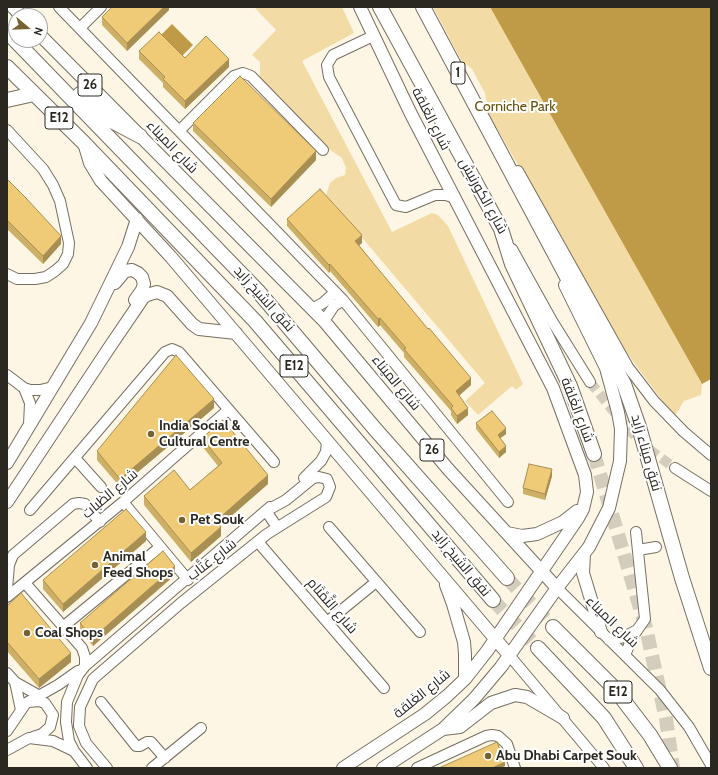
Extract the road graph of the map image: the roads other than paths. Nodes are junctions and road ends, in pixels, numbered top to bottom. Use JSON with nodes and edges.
{"nodes":[{"id":1,"x":59,"y":7,"type":"edge"},
{"id":2,"x":101,"y":7,"type":"edge"},
{"id":3,"x":360,"y":7,"type":"edge"},
{"id":4,"x":380,"y":7,"type":"edge"},
{"id":5,"x":423,"y":7,"type":"edge"},
{"id":6,"x":80,"y":28,"type":"junction"},
{"id":7,"x":373,"y":36,"type":"junction"},
{"id":8,"x":48,"y":43,"type":"edge"},
{"id":9,"x":23,"y":48,"type":"edge"},
{"id":10,"x":26,"y":48,"type":"edge"},
{"id":11,"x":7,"y":67,"type":"edge"},
{"id":12,"x":34,"y":94,"type":"junction"},
{"id":13,"x":7,"y":100,"type":"edge"},
{"id":14,"x":7,"y":130,"type":"edge"},
{"id":15,"x":180,"y":130,"type":"junction"},
{"id":16,"x":140,"y":136,"type":"junction"},
{"id":17,"x":494,"y":140,"type":"junction"},
{"id":18,"x":84,"y":143,"type":"junction"},
{"id":19,"x":323,"y":150,"type":"dead end"},
{"id":20,"x":455,"y":198,"type":"junction"},
{"id":21,"x":137,"y":219,"type":"junction"},
{"id":22,"x":501,"y":229,"type":"junction"},
{"id":23,"x":552,"y":251,"type":"junction"},
{"id":24,"x":7,"y":274,"type":"edge"},
{"id":25,"x":335,"y":292,"type":"junction"},
{"id":26,"x":343,"y":300,"type":"junction"},
{"id":27,"x":103,"y":301,"type":"junction"},
{"id":28,"x":312,"y":308,"type":"junction"},
{"id":29,"x":324,"y":321,"type":"junction"},
{"id":30,"x":125,"y":325,"type":"junction"},
{"id":31,"x":236,"y":334,"type":"junction"},
{"id":32,"x":7,"y":375,"type":"edge"},
{"id":33,"x":590,"y":382,"type":"tunnel mouth"},
{"id":34,"x":53,"y":387,"type":"junction"},
{"id":35,"x":24,"y":388,"type":"junction"},
{"id":36,"x":228,"y":410,"type":"junction"},
{"id":37,"x":28,"y":429,"type":"junction"},
{"id":38,"x":328,"y":441,"type":"junction"},
{"id":39,"x":594,"y":454,"type":"tunnel mouth"},
{"id":40,"x":711,"y":454,"type":"edge"},
{"id":41,"x":75,"y":458,"type":"junction"},
{"id":42,"x":274,"y":462,"type":"dead end"},
{"id":43,"x":7,"y":463,"type":"edge"},
{"id":44,"x":675,"y":468,"type":"tunnel mouth"},
{"id":45,"x":101,"y":487,"type":"dead end"},
{"id":46,"x":711,"y":491,"type":"edge"},
{"id":47,"x":585,"y":501,"type":"junction"},
{"id":48,"x":7,"y":502,"type":"edge"},
{"id":49,"x":124,"y":502,"type":"junction"},
{"id":50,"x":508,"y":502,"type":"dead end"},
{"id":51,"x":30,"y":510,"type":"dead end"},
{"id":52,"x":266,"y":511,"type":"junction"},
{"id":53,"x":100,"y":522,"type":"junction"},
{"id":54,"x":277,"y":527,"type":"junction"},
{"id":55,"x":329,"y":527,"type":"dead end"},
{"id":56,"x":636,"y":532,"type":"dead end"},
{"id":57,"x":507,"y":533,"type":"junction"},
{"id":58,"x":258,"y":542,"type":"junction"},
{"id":59,"x":160,"y":546,"type":"junction"},
{"id":60,"x":656,"y":547,"type":"dead end"},
{"id":61,"x":638,"y":550,"type":"junction"},
{"id":62,"x":584,"y":554,"type":"junction"},
{"id":63,"x":544,"y":567,"type":"junction"},
{"id":64,"x":440,"y":573,"type":"junction"},
{"id":65,"x":507,"y":578,"type":"tunnel mouth"},
{"id":66,"x":565,"y":578,"type":"junction"},
{"id":67,"x":188,"y":580,"type":"junction"},
{"id":68,"x":376,"y":582,"type":"junction"},
{"id":69,"x":25,"y":583,"type":"junction"},
{"id":70,"x":557,"y":588,"type":"junction"},
{"id":71,"x":7,"y":589,"type":"edge"},
{"id":72,"x":7,"y":597,"type":"edge"},
{"id":73,"x":493,"y":600,"type":"tunnel mouth"},
{"id":74,"x":327,"y":622,"type":"junction"},
{"id":75,"x":64,"y":626,"type":"junction"},
{"id":76,"x":553,"y":626,"type":"tunnel mouth"},
{"id":77,"x":636,"y":630,"type":"junction"},
{"id":78,"x":420,"y":632,"type":"dead end"},
{"id":79,"x":605,"y":636,"type":"junction"},
{"id":80,"x":495,"y":638,"type":"junction"},
{"id":81,"x":82,"y":648,"type":"junction"},
{"id":82,"x":538,"y":648,"type":"tunnel mouth"},
{"id":83,"x":487,"y":651,"type":"junction"},
{"id":84,"x":100,"y":653,"type":"junction"},
{"id":85,"x":509,"y":655,"type":"junction"},
{"id":86,"x":625,"y":655,"type":"junction"},
{"id":87,"x":84,"y":666,"type":"junction"},
{"id":88,"x":501,"y":667,"type":"junction"},
{"id":89,"x":711,"y":668,"type":"edge"},
{"id":90,"x":7,"y":673,"type":"edge"},
{"id":91,"x":465,"y":679,"type":"junction"},
{"id":92,"x":15,"y":682,"type":"junction"},
{"id":93,"x":384,"y":688,"type":"dead end"},
{"id":94,"x":38,"y":695,"type":"junction"},
{"id":95,"x":101,"y":702,"type":"dead end"},
{"id":96,"x":23,"y":706,"type":"junction"},
{"id":97,"x":563,"y":718,"type":"junction"},
{"id":98,"x":201,"y":728,"type":"dead end"},
{"id":99,"x":443,"y":729,"type":"junction"},
{"id":100,"x":7,"y":731,"type":"edge"},
{"id":101,"x":29,"y":738,"type":"junction"},
{"id":102,"x":7,"y":750,"type":"edge"},
{"id":103,"x":74,"y":751,"type":"junction"},
{"id":104,"x":165,"y":758,"type":"junction"},
{"id":105,"x":711,"y":765,"type":"edge"},
{"id":106,"x":389,"y":767,"type":"edge"},
{"id":107,"x":603,"y":767,"type":"edge"},
{"id":108,"x":87,"y":768,"type":"edge"},
{"id":109,"x":107,"y":768,"type":"edge"},
{"id":110,"x":152,"y":768,"type":"edge"},
{"id":111,"x":343,"y":768,"type":"edge"},
{"id":112,"x":417,"y":768,"type":"edge"},
{"id":113,"x":515,"y":768,"type":"edge"},
{"id":114,"x":636,"y":768,"type":"edge"},
{"id":115,"x":670,"y":768,"type":"edge"}],
"edges":[{"from":1,"to":6,"type":"street"},
{"from":2,"to":6,"type":"street"},
{"from":3,"to":7,"type":"main road","name":"شارع الغَلقة"},
{"from":4,"to":22,"type":"highway","name":"شارع الكورنيش"},
{"from":5,"to":17,"type":"highway","number":"1"},
{"from":6,"to":15,"type":"street"},
{"from":7,"to":20,"type":"main road","name":"شارع الغَلقة"},
{"from":7,"to":20,"type":"street"},
{"from":8,"to":16,"type":"main road","name":"شارع الميناء","number":"26"},
{"from":9,"to":65,"type":"highway","name":"نفق الشيخ زايد","number":"E12"},
{"from":10,"to":16,"type":"highway"},
{"from":11,"to":12,"type":"highway","name":"نفق الشيخ زايد","number":"E12"},
{"from":12,"to":13,"type":"highway"},
{"from":12,"to":18,"type":"highway","name":"نفق الشيخ زايد","number":"E12"},
{"from":14,"to":24,"type":"street"},
{"from":15,"to":19,"type":"street"},
{"from":15,"to":25,"type":"street"},
{"from":16,"to":28,"type":"main road","name":"شارع الميناء","number":"26"},
{"from":17,"to":23,"type":"highway","number":"1"},
{"from":17,"to":40,"type":"street"},
{"from":18,"to":21,"type":"main road"},
{"from":18,"to":73,"type":"highway","name":"نفق الشيخ زايد","number":"E12"},
{"from":20,"to":47,"type":"main road","name":"شارع الغَلقة"},
{"from":21,"to":27,"type":"main road"},
{"from":21,"to":31,"type":"main road"},
{"from":22,"to":33,"type":"street","name":"شارع الكورنيش"},
{"from":22,"to":39,"type":"highway"},
{"from":23,"to":62,"type":"main road"},
{"from":23,"to":89,"type":"highway","name":"نفق ميناء زايد"},
{"from":25,"to":26,"type":"street"},
{"from":25,"to":28,"type":"street"},
{"from":26,"to":29,"type":"street"},
{"from":26,"to":50,"type":"street"},
{"from":27,"to":30,"type":"main road"},
{"from":27,"to":34,"type":"main road"},
{"from":28,"to":29,"type":"main road","name":"شارع الميناء","number":"26"},
{"from":29,"to":57,"type":"main road","name":"شارع الميناء","number":"26"},
{"from":30,"to":31,"type":"main road"},
{"from":30,"to":48,"type":"main road"},
{"from":31,"to":38,"type":"main road"},
{"from":32,"to":35,"type":"street"},
{"from":34,"to":35,"type":"street"},
{"from":34,"to":37,"type":"main road"},
{"from":35,"to":37,"type":"street"},
{"from":36,"to":41,"type":"street"},
{"from":36,"to":42,"type":"street"},
{"from":36,"to":49,"type":"street","name":"شارع الظبات"},
{"from":37,"to":43,"type":"main road"},
{"from":38,"to":52,"type":"street","name":"شارع عَتَّاب"},
{"from":38,"to":64,"type":"main road"},
{"from":41,"to":45,"type":"street"},
{"from":41,"to":51,"type":"street"},
{"from":44,"to":46,"type":"street"},
{"from":47,"to":57,"type":"main road"},
{"from":47,"to":63,"type":"main road","name":"شارع الغَلقة"},
{"from":49,"to":53,"type":"street","name":"شارع الظبات"},
{"from":49,"to":59,"type":"street"},
{"from":52,"to":54,"type":"street"},
{"from":52,"to":54,"type":"street","name":"شارع عَتَّاب"},
{"from":52,"to":67,"type":"street","name":"شارع عَتَّاب"},
{"from":53,"to":69,"type":"street","name":"شارع الظبات"},
{"from":53,"to":71,"type":"street"},
{"from":54,"to":58,"type":"street","name":"شارع عَتَّاب"},
{"from":55,"to":68,"type":"street"},
{"from":56,"to":61,"type":"street"},
{"from":57,"to":63,"type":"main road","name":"شارع الميناء","number":"26"},
{"from":58,"to":74,"type":"street","name":"شارع التَّمْتَام"},
{"from":58,"to":109,"type":"street","name":"شارع عَتَّاب"},
{"from":59,"to":67,"type":"street"},
{"from":59,"to":75,"type":"street"},
{"from":60,"to":61,"type":"street"},
{"from":61,"to":77,"type":"street"},
{"from":62,"to":66,"type":"main road"},
{"from":62,"to":79,"type":"main road"},
{"from":63,"to":66,"type":"main road"},
{"from":63,"to":70,"type":"main road","name":"شارع الميناء","number":"26"},
{"from":63,"to":80,"type":"main road","name":"شارع الغَلقة"},
{"from":64,"to":80,"type":"main road"},
{"from":64,"to":91,"type":"main road"},
{"from":66,"to":70,"type":"main road"},
{"from":67,"to":84,"type":"street","name":"شارع عَتَّاب"},
{"from":68,"to":74,"type":"street"},
{"from":68,"to":78,"type":"street"},
{"from":69,"to":72,"type":"street","name":"شارع الظبات"},
{"from":69,"to":75,"type":"street"},
{"from":70,"to":79,"type":"street","name":"شارع الميناء","number":"26"},
{"from":70,"to":85,"type":"main road"},
{"from":74,"to":93,"type":"street","name":"شارع التَّمْتَام"},
{"from":75,"to":81,"type":"street"},
{"from":76,"to":115,"type":"highway","number":"E12"},
{"from":77,"to":79,"type":"street"},
{"from":77,"to":86,"type":"street"},
{"from":79,"to":86,"type":"street","name":"شارع الميناء","number":"26"},
{"from":80,"to":83,"type":"main road","name":"شارع الغَلقة"},
{"from":80,"to":85,"type":"main road"},
{"from":81,"to":84,"type":"street"},
{"from":81,"to":87,"type":"street"},
{"from":82,"to":114,"type":"highway","number":"E12"},
{"from":83,"to":88,"type":"main road"},
{"from":83,"to":91,"type":"main road","name":"شارع الغَلقة"},
{"from":84,"to":87,"type":"street","name":"شارع عَتَّاب"},
{"from":85,"to":88,"type":"main road"},
{"from":85,"to":97,"type":"street"},
{"from":86,"to":105,"type":"street","name":"شارع الميناء","number":"26"},
{"from":87,"to":94,"type":"street","name":"شارع عَتَّاب"},
{"from":87,"to":103,"type":"street","name":"شارع عَتَّاب"},
{"from":88,"to":99,"type":"main road"},
{"from":90,"to":92,"type":"street"},
{"from":91,"to":111,"type":"main road","name":"شارع الغَلقة"},
{"from":92,"to":94,"type":"street"},
{"from":92,"to":96,"type":"street"},
{"from":94,"to":96,"type":"street","name":"شارع عَتَّاب"},
{"from":95,"to":104,"type":"street"},
{"from":96,"to":100,"type":"street","name":"شارع عَتَّاب"},
{"from":96,"to":101,"type":"street"},
{"from":97,"to":99,"type":"main road"},
{"from":97,"to":107,"type":"street"},
{"from":98,"to":104,"type":"street"},
{"from":99,"to":106,"type":"main road"},
{"from":101,"to":102,"type":"street"},
{"from":101,"to":103,"type":"street","name":"شارع عَتَّاب"},
{"from":103,"to":108,"type":"street","name":"شارع عَتَّاب"},
{"from":104,"to":110,"type":"street"},
{"from":112,"to":113,"type":"street"}]}
